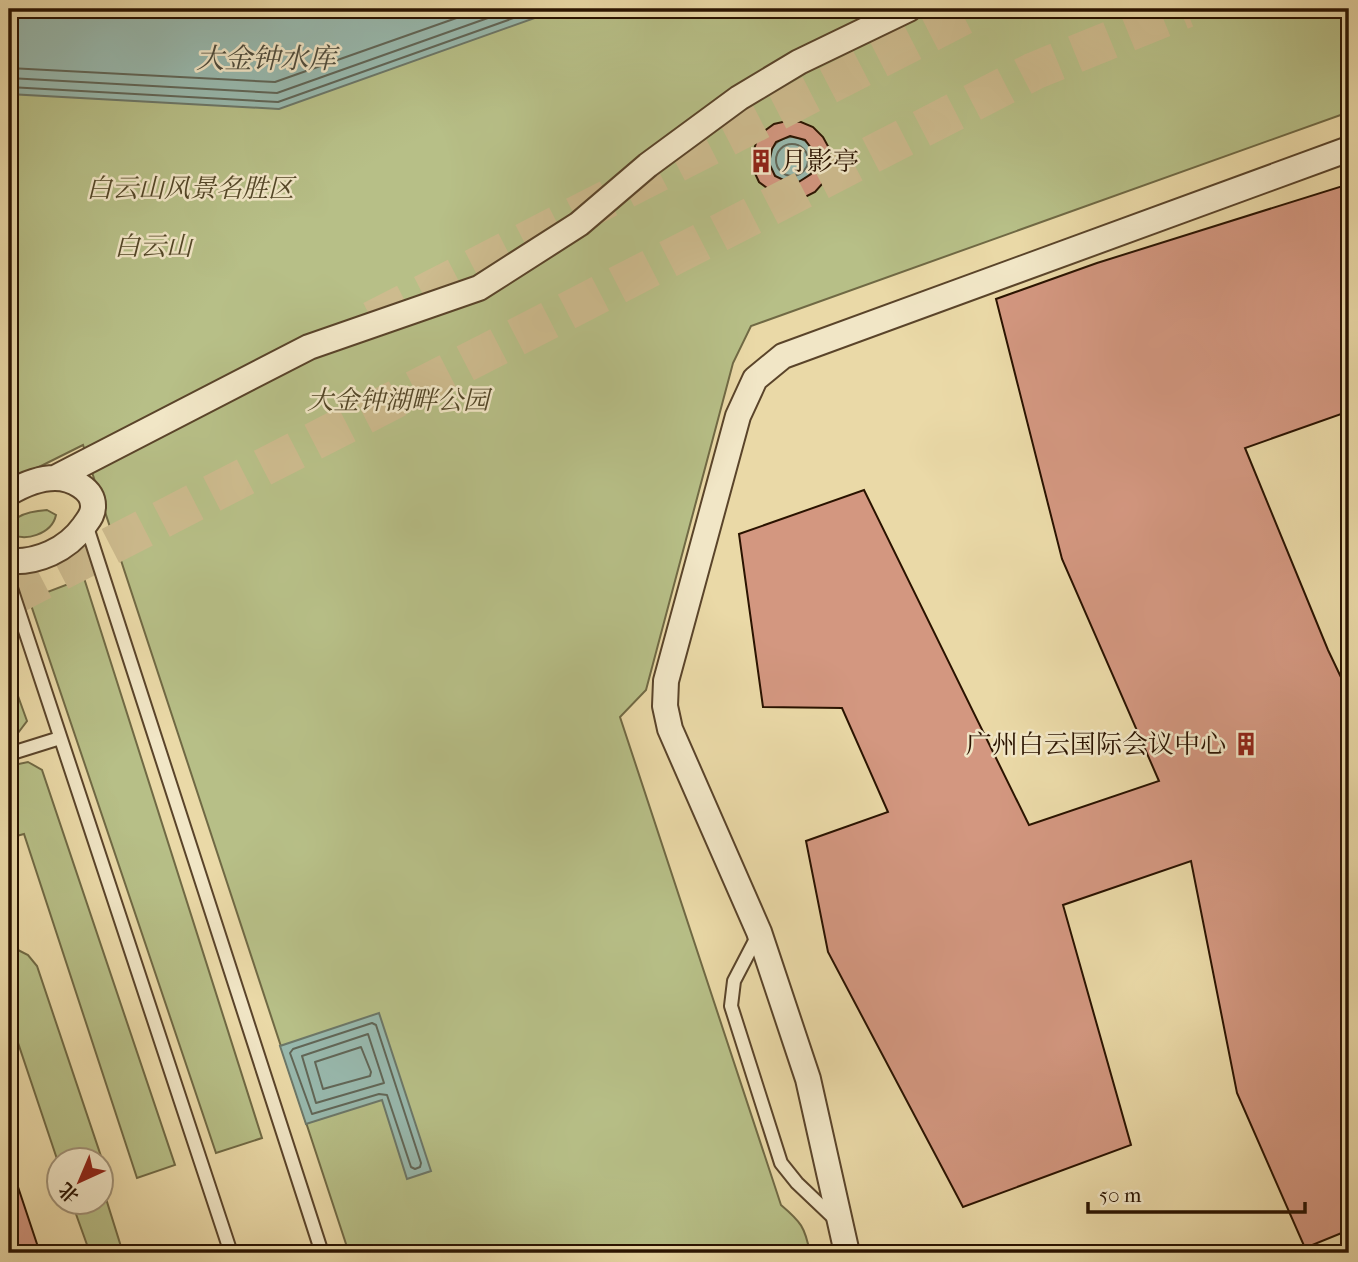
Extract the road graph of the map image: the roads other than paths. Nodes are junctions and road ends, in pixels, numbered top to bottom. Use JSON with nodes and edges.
{"nodes":[{"id":1,"x":909,"y":9,"type":"edge"},
{"id":2,"x":1349,"y":149,"type":"edge"},
{"id":3,"x":55,"y":478,"type":"junction"},
{"id":4,"x":9,"y":493,"type":"edge"},
{"id":5,"x":86,"y":524,"type":"junction"},
{"id":6,"x":9,"y":561,"type":"edge"},
{"id":7,"x":9,"y":582,"type":"edge"},
{"id":8,"x":60,"y":738,"type":"junction"},
{"id":9,"x":9,"y":754,"type":"edge"},
{"id":10,"x":759,"y":932,"type":"junction"},
{"id":11,"x":841,"y":1225,"type":"junction"},
{"id":12,"x":231,"y":1253,"type":"edge"},
{"id":13,"x":322,"y":1253,"type":"edge"},
{"id":14,"x":847,"y":1253,"type":"edge"}],
"edges":[{"from":1,"to":3,"type":"street"},
{"from":2,"to":10,"type":"street"},
{"from":3,"to":4,"type":"street"},
{"from":3,"to":5,"type":"street"},
{"from":5,"to":6,"type":"street"},
{"from":5,"to":13,"type":"lane"},
{"from":7,"to":8,"type":"lane"},
{"from":8,"to":9,"type":"lane"},
{"from":8,"to":12,"type":"lane"},
{"from":10,"to":11,"type":"street"},
{"from":10,"to":11,"type":"lane"},
{"from":11,"to":14,"type":"street"}]}
